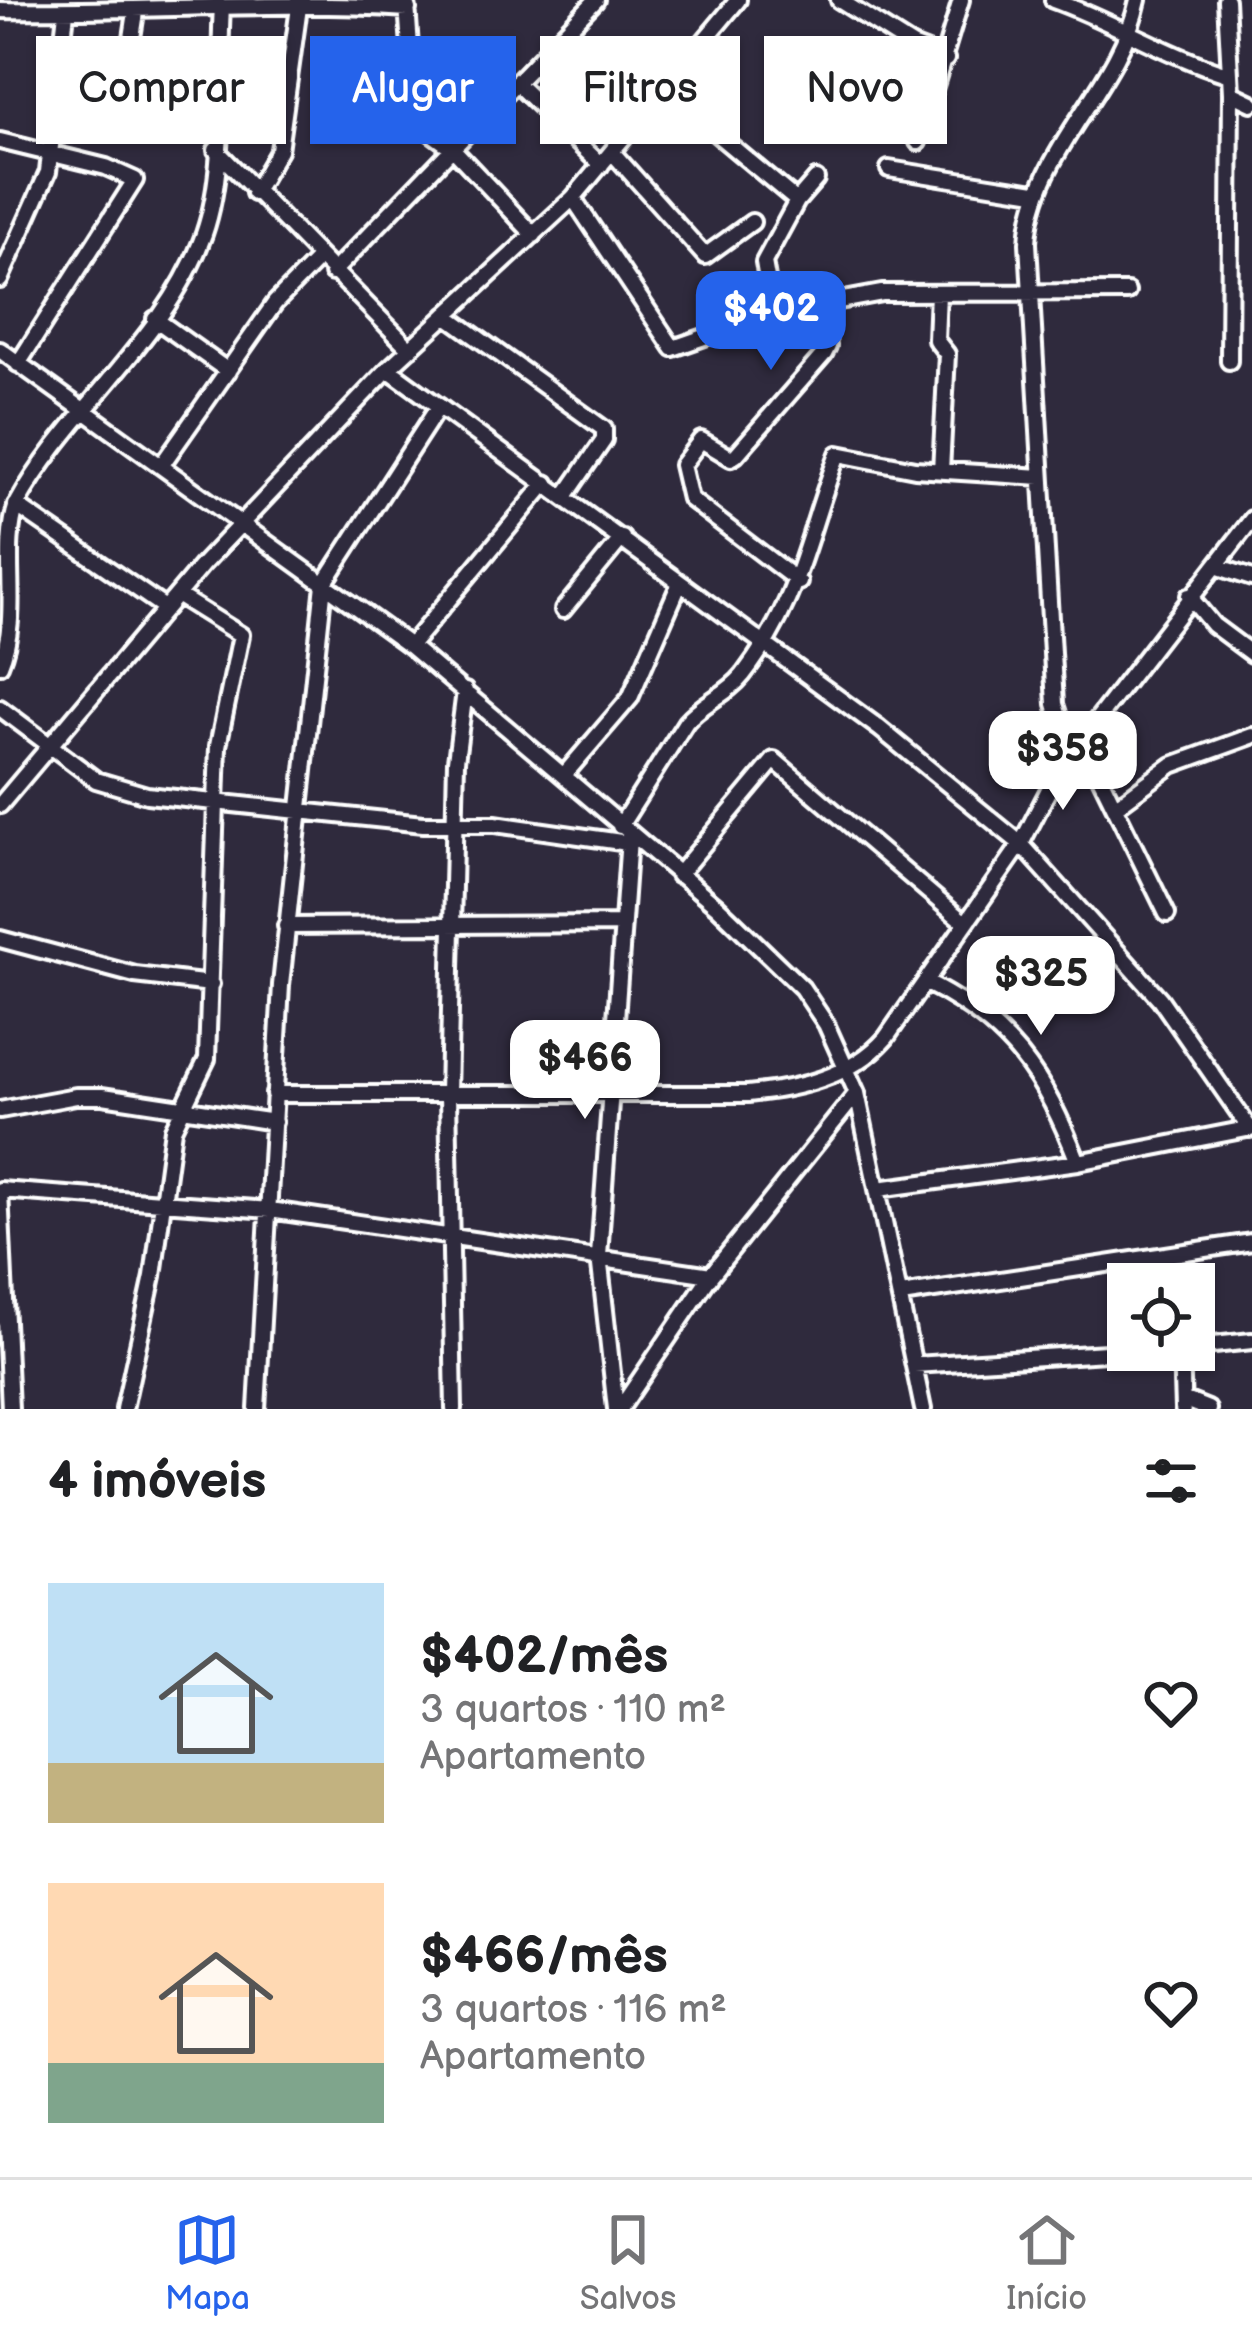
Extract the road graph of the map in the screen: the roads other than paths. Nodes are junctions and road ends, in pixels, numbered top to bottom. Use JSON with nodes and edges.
{"nodes":[{"id":1,"x":300,"y":0,"type":"edge"},
{"id":2,"x":596,"y":0,"type":"edge"},
{"id":3,"x":738,"y":0,"type":"edge"},
{"id":4,"x":839,"y":0,"type":"edge"},
{"id":5,"x":961,"y":0,"type":"edge"},
{"id":6,"x":1053,"y":0,"type":"edge"},
{"id":7,"x":1138,"y":0,"type":"edge"},
{"id":8,"x":1226,"y":0,"type":"edge"},
{"id":9,"x":408,"y":4,"type":"edge"},
{"id":10,"x":222,"y":7,"type":"junction"},
{"id":11,"x":0,"y":10,"type":"edge"},
{"id":12,"x":66,"y":11,"type":"junction"},
{"id":13,"x":136,"y":12,"type":"junction"},
{"id":14,"x":1132,"y":31,"type":"junction"},
{"id":15,"x":132,"y":36,"type":"edge"},
{"id":16,"x":708,"y":36,"type":"edge"},
{"id":17,"x":896,"y":36,"type":"edge"},
{"id":18,"x":947,"y":55,"type":"edge"},
{"id":19,"x":1227,"y":74,"type":"junction"},
{"id":20,"x":518,"y":85,"type":"junction"},
{"id":21,"x":1231,"y":93,"type":"junction"},
{"id":22,"x":1252,"y":103,"type":"edge"},
{"id":23,"x":0,"y":141,"type":"edge"},
{"id":24,"x":619,"y":144,"type":"edge"},
{"id":25,"x":729,"y":144,"type":"edge"},
{"id":26,"x":452,"y":148,"type":"junction"},
{"id":27,"x":216,"y":150,"type":"junction"},
{"id":28,"x":612,"y":152,"type":"junction"},
{"id":29,"x":53,"y":153,"type":"junction"},
{"id":30,"x":601,"y":165,"type":"junction"},
{"id":31,"x":890,"y":169,"type":"dead end"},
{"id":32,"x":816,"y":179,"type":"dead end"},
{"id":33,"x":1035,"y":192,"type":"junction"},
{"id":34,"x":254,"y":194,"type":"junction"},
{"id":35,"x":573,"y":198,"type":"junction"},
{"id":36,"x":797,"y":201,"type":"junction"},
{"id":37,"x":752,"y":221,"type":"dead end"},
{"id":38,"x":534,"y":235,"type":"junction"},
{"id":39,"x":319,"y":258,"type":"junction"},
{"id":40,"x":332,"y":273,"type":"junction"},
{"id":41,"x":0,"y":280,"type":"edge"},
{"id":42,"x":1034,"y":292,"type":"junction"},
{"id":43,"x":1127,"y":292,"type":"dead end"},
{"id":44,"x":938,"y":293,"type":"junction"},
{"id":45,"x":821,"y":302,"type":"junction"},
{"id":46,"x":773,"y":313,"type":"junction"},
{"id":47,"x":446,"y":315,"type":"junction"},
{"id":48,"x":155,"y":319,"type":"junction"},
{"id":49,"x":410,"y":349,"type":"junction"},
{"id":50,"x":0,"y":350,"type":"edge"},
{"id":51,"x":1229,"y":361,"type":"dead end"},
{"id":52,"x":18,"y":364,"type":"junction"},
{"id":53,"x":388,"y":370,"type":"junction"},
{"id":54,"x":228,"y":371,"type":"junction"},
{"id":55,"x":439,"y":406,"type":"junction"},
{"id":56,"x":87,"y":410,"type":"junction"},
{"id":57,"x":163,"y":463,"type":"junction"},
{"id":58,"x":941,"y":471,"type":"junction"},
{"id":59,"x":1041,"y":477,"type":"junction"},
{"id":60,"x":546,"y":483,"type":"junction"},
{"id":61,"x":566,"y":495,"type":"junction"},
{"id":62,"x":16,"y":505,"type":"junction"},
{"id":63,"x":1252,"y":519,"type":"edge"},
{"id":64,"x":242,"y":523,"type":"junction"},
{"id":65,"x":622,"y":538,"type":"junction"},
{"id":66,"x":1216,"y":566,"type":"junction"},
{"id":67,"x":1252,"y":578,"type":"edge"},
{"id":68,"x":800,"y":582,"type":"junction"},
{"id":69,"x":324,"y":584,"type":"junction"},
{"id":70,"x":679,"y":585,"type":"junction"},
{"id":71,"x":177,"y":595,"type":"junction"},
{"id":72,"x":1189,"y":596,"type":"junction"},
{"id":73,"x":165,"y":608,"type":"junction"},
{"id":74,"x":563,"y":610,"type":"dead end"},
{"id":75,"x":410,"y":646,"type":"junction"},
{"id":76,"x":763,"y":647,"type":"junction"},
{"id":77,"x":1252,"y":654,"type":"edge"},
{"id":78,"x":0,"y":664,"type":"edge"},
{"id":79,"x":465,"y":691,"type":"junction"},
{"id":80,"x":0,"y":708,"type":"edge"},
{"id":81,"x":1252,"y":736,"type":"edge"},
{"id":82,"x":54,"y":746,"type":"junction"},
{"id":83,"x":1080,"y":746,"type":"junction"},
{"id":84,"x":564,"y":775,"type":"junction"},
{"id":85,"x":214,"y":801,"type":"junction"},
{"id":86,"x":0,"y":805,"type":"edge"},
{"id":87,"x":297,"y":807,"type":"junction"},
{"id":88,"x":1115,"y":807,"type":"junction"},
{"id":89,"x":456,"y":825,"type":"junction"},
{"id":90,"x":626,"y":834,"type":"junction"},
{"id":91,"x":1022,"y":844,"type":"junction"},
{"id":92,"x":678,"y":875,"type":"junction"},
{"id":93,"x":1167,"y":914,"type":"dead end"},
{"id":94,"x":965,"y":923,"type":"junction"},
{"id":95,"x":622,"y":924,"type":"junction"},
{"id":96,"x":286,"y":926,"type":"junction"},
{"id":97,"x":456,"y":926,"type":"junction"},
{"id":98,"x":0,"y":939,"type":"edge"},
{"id":99,"x":925,"y":982,"type":"junction"},
{"id":100,"x":211,"y":984,"type":"junction"},
{"id":101,"x":847,"y":1068,"type":"junction"},
{"id":102,"x":274,"y":1094,"type":"junction"},
{"id":103,"x":448,"y":1094,"type":"junction"},
{"id":104,"x":857,"y":1094,"type":"junction"},
{"id":105,"x":610,"y":1097,"type":"junction"},
{"id":106,"x":184,"y":1106,"type":"junction"},
{"id":107,"x":0,"y":1110,"type":"edge"},
{"id":108,"x":274,"y":1123,"type":"junction"},
{"id":109,"x":1251,"y":1129,"type":"edge"},
{"id":110,"x":1078,"y":1162,"type":"junction"},
{"id":111,"x":0,"y":1190,"type":"edge"},
{"id":112,"x":878,"y":1190,"type":"junction"},
{"id":113,"x":160,"y":1202,"type":"junction"},
{"id":114,"x":270,"y":1210,"type":"junction"},
{"id":115,"x":447,"y":1237,"type":"junction"},
{"id":116,"x":1252,"y":1242,"type":"edge"},
{"id":117,"x":599,"y":1256,"type":"junction"},
{"id":118,"x":711,"y":1275,"type":"junction"},
{"id":119,"x":901,"y":1295,"type":"junction"},
{"id":120,"x":3,"y":1299,"type":"edge"},
{"id":121,"x":1252,"y":1341,"type":"edge"},
{"id":122,"x":1215,"y":1345,"type":"edge"},
{"id":123,"x":1107,"y":1353,"type":"edge"},
{"id":124,"x":914,"y":1365,"type":"junction"},
{"id":125,"x":1182,"y":1371,"type":"edge"},
{"id":126,"x":1183,"y":1404,"type":"edge"},
{"id":127,"x":10,"y":1409,"type":"edge"},
{"id":128,"x":124,"y":1409,"type":"edge"},
{"id":129,"x":257,"y":1409,"type":"edge"},
{"id":130,"x":454,"y":1409,"type":"edge"},
{"id":131,"x":618,"y":1409,"type":"edge"},
{"id":132,"x":922,"y":1409,"type":"edge"},
{"id":133,"x":1208,"y":1409,"type":"edge"}],
"edges":[{"from":1,"to":9,"type":"street"},
{"from":1,"to":10,"type":"street"},
{"from":1,"to":34,"type":"street"},
{"from":2,"to":20,"type":"street"},
{"from":3,"to":16,"type":"street"},
{"from":4,"to":17,"type":"street"},
{"from":5,"to":18,"type":"street"},
{"from":6,"to":14,"type":"street"},
{"from":7,"to":14,"type":"street"},
{"from":8,"to":19,"type":"street"},
{"from":9,"to":26,"type":"street"},
{"from":10,"to":13,"type":"street"},
{"from":10,"to":27,"type":"street"},
{"from":11,"to":12,"type":"street"},
{"from":12,"to":13,"type":"street"},
{"from":12,"to":29,"type":"street"},
{"from":13,"to":15,"type":"street"},
{"from":14,"to":19,"type":"street"},
{"from":14,"to":33,"type":"street"},
{"from":19,"to":21,"type":"street"},
{"from":20,"to":26,"type":"street"},
{"from":20,"to":30,"type":"street"},
{"from":21,"to":22,"type":"street"},
{"from":21,"to":51,"type":"street"},
{"from":23,"to":29,"type":"street"},
{"from":24,"to":28,"type":"street"},
{"from":25,"to":36,"type":"street"},
{"from":26,"to":38,"type":"street"},
{"from":26,"to":40,"type":"street"},
{"from":27,"to":34,"type":"street"},
{"from":27,"to":48,"type":"street"},
{"from":28,"to":30,"type":"street"},
{"from":28,"to":37,"type":"street"},
{"from":29,"to":41,"type":"street"},
{"from":29,"to":52,"type":"street"},
{"from":30,"to":35,"type":"street"},
{"from":31,"to":33,"type":"street"},
{"from":32,"to":36,"type":"street"},
{"from":33,"to":42,"type":"street"},
{"from":34,"to":39,"type":"street"},
{"from":35,"to":38,"type":"street"},
{"from":35,"to":46,"type":"street"},
{"from":36,"to":46,"type":"street"},
{"from":38,"to":47,"type":"street"},
{"from":39,"to":40,"type":"street"},
{"from":39,"to":54,"type":"street"},
{"from":40,"to":49,"type":"street"},
{"from":42,"to":43,"type":"street"},
{"from":42,"to":44,"type":"street"},
{"from":42,"to":59,"type":"street"},
{"from":44,"to":45,"type":"street"},
{"from":44,"to":58,"type":"street"},
{"from":45,"to":46,"type":"street"},
{"from":45,"to":68,"type":"street"},
{"from":47,"to":49,"type":"street"},
{"from":47,"to":61,"type":"street"},
{"from":48,"to":54,"type":"street"},
{"from":48,"to":56,"type":"street"},
{"from":49,"to":53,"type":"street"},
{"from":50,"to":52,"type":"street"},
{"from":52,"to":56,"type":"street"},
{"from":53,"to":55,"type":"street"},
{"from":53,"to":64,"type":"street"},
{"from":54,"to":57,"type":"street"},
{"from":55,"to":60,"type":"street"},
{"from":55,"to":69,"type":"street"},
{"from":56,"to":57,"type":"street"},
{"from":56,"to":62,"type":"street"},
{"from":57,"to":64,"type":"street"},
{"from":58,"to":59,"type":"street"},
{"from":58,"to":68,"type":"street"},
{"from":59,"to":83,"type":"street"},
{"from":60,"to":61,"type":"street"},
{"from":60,"to":75,"type":"street"},
{"from":61,"to":65,"type":"street"},
{"from":62,"to":73,"type":"street"},
{"from":62,"to":78,"type":"street"},
{"from":63,"to":66,"type":"street"},
{"from":64,"to":69,"type":"street"},
{"from":64,"to":71,"type":"street"},
{"from":65,"to":70,"type":"street"},
{"from":65,"to":74,"type":"street"},
{"from":66,"to":67,"type":"street"},
{"from":66,"to":72,"type":"street"},
{"from":68,"to":76,"type":"street"},
{"from":69,"to":75,"type":"street"},
{"from":69,"to":87,"type":"street"},
{"from":70,"to":76,"type":"street"},
{"from":70,"to":84,"type":"street"},
{"from":71,"to":73,"type":"street"},
{"from":71,"to":85,"type":"street"},
{"from":72,"to":77,"type":"street"},
{"from":72,"to":83,"type":"street"},
{"from":73,"to":82,"type":"street"},
{"from":75,"to":79,"type":"street"},
{"from":76,"to":90,"type":"street"},
{"from":76,"to":91,"type":"street"},
{"from":79,"to":84,"type":"street"},
{"from":79,"to":89,"type":"street"},
{"from":80,"to":82,"type":"street"},
{"from":81,"to":88,"type":"street"},
{"from":82,"to":85,"type":"street"},
{"from":82,"to":86,"type":"street"},
{"from":83,"to":88,"type":"street"},
{"from":83,"to":91,"type":"street"},
{"from":84,"to":90,"type":"street"},
{"from":85,"to":87,"type":"street"},
{"from":85,"to":100,"type":"street"},
{"from":87,"to":89,"type":"street"},
{"from":87,"to":96,"type":"street"},
{"from":88,"to":93,"type":"street"},
{"from":89,"to":90,"type":"street"},
{"from":89,"to":97,"type":"street"},
{"from":90,"to":92,"type":"street"},
{"from":90,"to":95,"type":"street"},
{"from":91,"to":94,"type":"street"},
{"from":91,"to":109,"type":"street"},
{"from":92,"to":94,"type":"street"},
{"from":92,"to":101,"type":"street"},
{"from":94,"to":99,"type":"street"},
{"from":95,"to":97,"type":"street"},
{"from":95,"to":105,"type":"street"},
{"from":96,"to":97,"type":"street"},
{"from":96,"to":102,"type":"street"},
{"from":97,"to":103,"type":"street"},
{"from":98,"to":100,"type":"street"},
{"from":99,"to":101,"type":"street"},
{"from":99,"to":110,"type":"street"},
{"from":100,"to":106,"type":"street"},
{"from":101,"to":104,"type":"street"},
{"from":101,"to":105,"type":"street"},
{"from":102,"to":103,"type":"street"},
{"from":102,"to":108,"type":"street"},
{"from":103,"to":105,"type":"street"},
{"from":103,"to":115,"type":"street"},
{"from":104,"to":112,"type":"street"},
{"from":104,"to":118,"type":"street"},
{"from":105,"to":117,"type":"street"},
{"from":106,"to":107,"type":"street"},
{"from":106,"to":108,"type":"street"},
{"from":106,"to":113,"type":"street"},
{"from":108,"to":114,"type":"street"},
{"from":109,"to":110,"type":"street"},
{"from":110,"to":112,"type":"street"},
{"from":111,"to":113,"type":"street"},
{"from":111,"to":120,"type":"street"},
{"from":112,"to":119,"type":"street"},
{"from":113,"to":114,"type":"street"},
{"from":113,"to":128,"type":"street"},
{"from":114,"to":115,"type":"street"},
{"from":114,"to":129,"type":"street"},
{"from":115,"to":117,"type":"street"},
{"from":115,"to":130,"type":"street"},
{"from":116,"to":119,"type":"street"},
{"from":117,"to":118,"type":"street"},
{"from":117,"to":131,"type":"street"},
{"from":118,"to":131,"type":"street"},
{"from":119,"to":124,"type":"street"},
{"from":120,"to":127,"type":"street"},
{"from":121,"to":122,"type":"street"},
{"from":123,"to":124,"type":"street"},
{"from":124,"to":132,"type":"street"},
{"from":125,"to":126,"type":"street"},
{"from":126,"to":133,"type":"street"}]}
